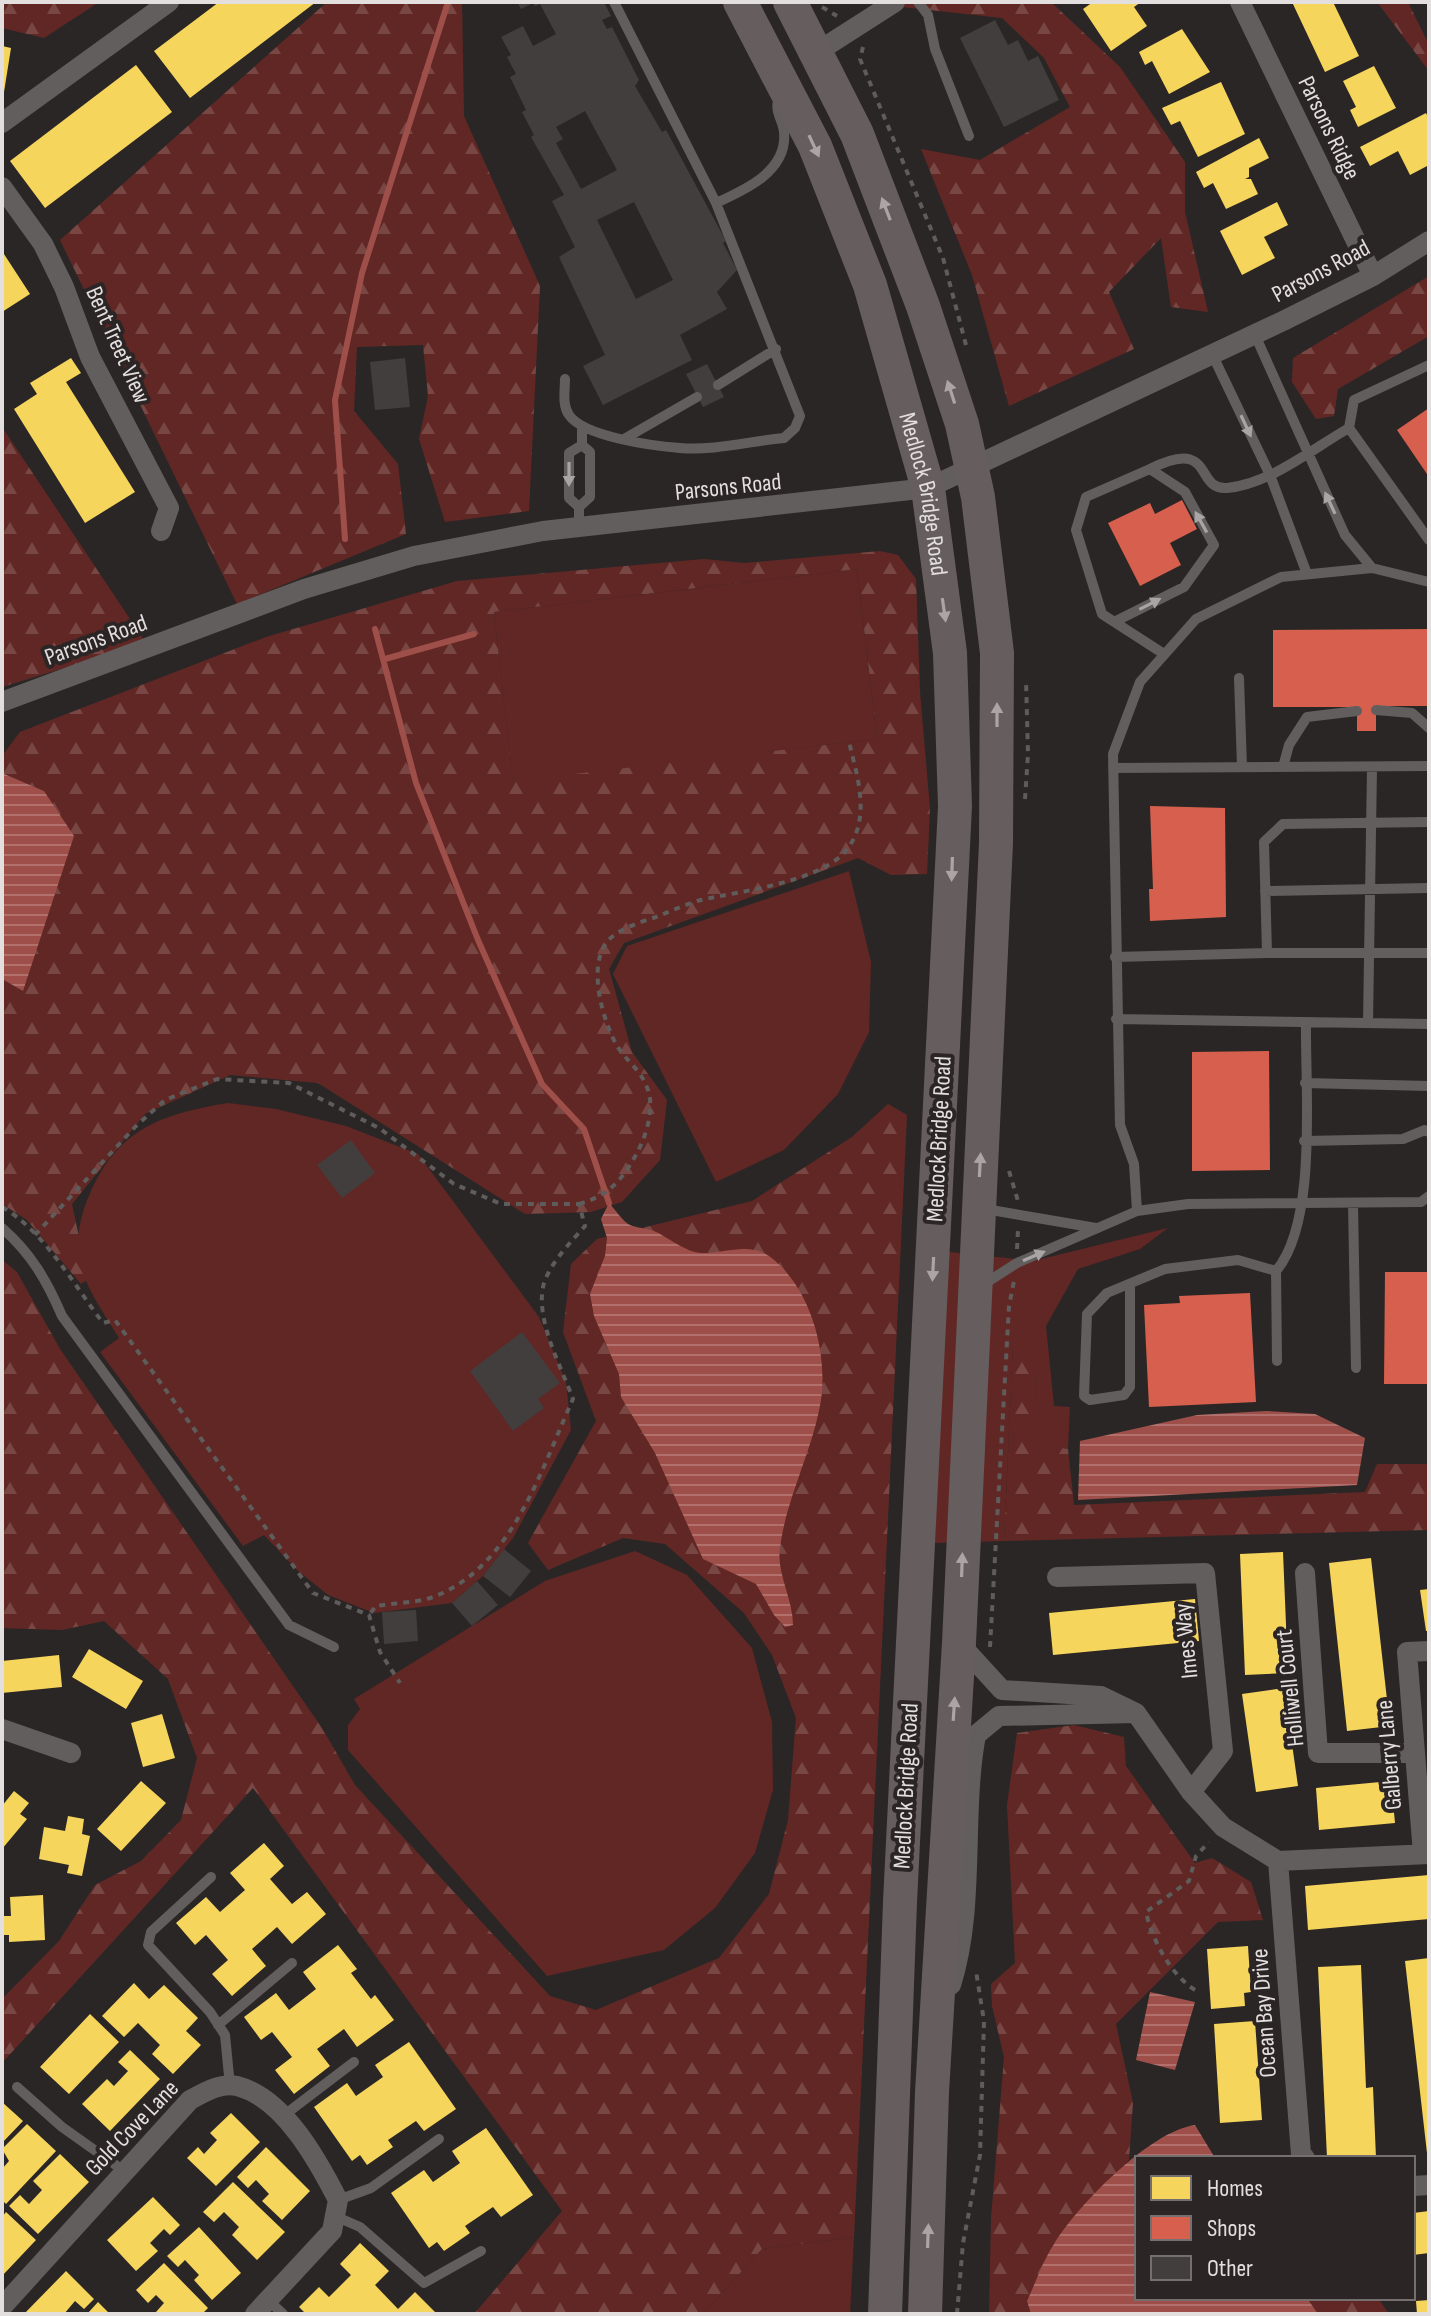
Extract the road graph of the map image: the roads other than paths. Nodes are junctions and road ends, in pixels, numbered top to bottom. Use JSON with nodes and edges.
{"nodes":[{"id":1,"x":169,"y":2,"type":"edge"},
{"id":2,"x":614,"y":2,"type":"edge"},
{"id":3,"x":740,"y":2,"type":"edge"},
{"id":4,"x":790,"y":2,"type":"edge"},
{"id":5,"x":895,"y":2,"type":"edge"},
{"id":6,"x":918,"y":2,"type":"edge"},
{"id":7,"x":1240,"y":2,"type":"edge"},
{"id":8,"x":817,"y":52,"type":"junction"},
{"id":9,"x":782,"y":83,"type":"junction"},
{"id":10,"x":2,"y":123,"type":"edge"},
{"id":11,"x":969,"y":136,"type":"dead end"},
{"id":12,"x":2,"y":187,"type":"edge"},
{"id":13,"x":716,"y":203,"type":"junction"},
{"id":14,"x":1429,"y":241,"type":"edge"},
{"id":15,"x":1373,"y":276,"type":"junction"},
{"id":16,"x":1255,"y":335,"type":"junction"},
{"id":17,"x":776,"y":349,"type":"junction"},
{"id":18,"x":1213,"y":356,"type":"junction"},
{"id":19,"x":1429,"y":365,"type":"edge"},
{"id":20,"x":565,"y":379,"type":"dead end"},
{"id":21,"x":718,"y":385,"type":"dead end"},
{"id":22,"x":697,"y":397,"type":"dead end"},
{"id":23,"x":582,"y":426,"type":"junction"},
{"id":24,"x":1349,"y":428,"type":"junction"},
{"id":25,"x":624,"y":439,"type":"junction"},
{"id":26,"x":582,"y":445,"type":"junction"},
{"id":27,"x":1307,"y":452,"type":"junction"},
{"id":28,"x":973,"y":467,"type":"junction"},
{"id":29,"x":1150,"y":469,"type":"junction"},
{"id":30,"x":1270,"y":475,"type":"junction"},
{"id":31,"x":928,"y":488,"type":"junction"},
{"id":32,"x":579,"y":517,"type":"junction"},
{"id":33,"x":161,"y":531,"type":"dead end"},
{"id":34,"x":1429,"y":540,"type":"edge"},
{"id":35,"x":1372,"y":568,"type":"junction"},
{"id":36,"x":1307,"y":574,"type":"junction"},
{"id":37,"x":1429,"y":582,"type":"edge"},
{"id":38,"x":1116,"y":621,"type":"junction"},
{"id":39,"x":1164,"y":654,"type":"junction"},
{"id":40,"x":1239,"y":678,"type":"dead end"},
{"id":41,"x":2,"y":702,"type":"edge"},
{"id":42,"x":1376,"y":710,"type":"dead end"},
{"id":43,"x":1357,"y":711,"type":"dead end"},
{"id":44,"x":1429,"y":728,"type":"edge"},
{"id":45,"x":1429,"y":766,"type":"edge"},
{"id":46,"x":1242,"y":767,"type":"junction"},
{"id":47,"x":1283,"y":767,"type":"junction"},
{"id":48,"x":1113,"y":768,"type":"junction"},
{"id":49,"x":1372,"y":768,"type":"junction"},
{"id":50,"x":1429,"y":822,"type":"edge"},
{"id":51,"x":1371,"y":823,"type":"junction"},
{"id":52,"x":1429,"y":888,"type":"edge"},
{"id":53,"x":1370,"y":889,"type":"junction"},
{"id":54,"x":1265,"y":891,"type":"junction"},
{"id":55,"x":1267,"y":953,"type":"junction"},
{"id":56,"x":1369,"y":953,"type":"junction"},
{"id":57,"x":1429,"y":953,"type":"edge"},
{"id":58,"x":1115,"y":957,"type":"junction"},
{"id":59,"x":1116,"y":1019,"type":"junction"},
{"id":60,"x":1306,"y":1023,"type":"junction"},
{"id":61,"x":1368,"y":1023,"type":"junction"},
{"id":62,"x":1429,"y":1024,"type":"edge"},
{"id":63,"x":1305,"y":1083,"type":"junction"},
{"id":64,"x":1429,"y":1086,"type":"edge"},
{"id":65,"x":1429,"y":1132,"type":"edge"},
{"id":66,"x":1304,"y":1141,"type":"junction"},
{"id":67,"x":1429,"y":1196,"type":"edge"},
{"id":68,"x":1353,"y":1204,"type":"junction"},
{"id":69,"x":1303,"y":1206,"type":"junction"},
{"id":70,"x":977,"y":1207,"type":"junction"},
{"id":71,"x":1137,"y":1211,"type":"junction"},
{"id":72,"x":2,"y":1228,"type":"edge"},
{"id":73,"x":1098,"y":1229,"type":"junction"},
{"id":74,"x":1276,"y":1271,"type":"junction"},
{"id":75,"x":1130,"y":1284,"type":"junction"},
{"id":76,"x":974,"y":1291,"type":"junction"},
{"id":77,"x":1277,"y":1361,"type":"dead end"},
{"id":78,"x":1356,"y":1368,"type":"dead end"},
{"id":79,"x":1305,"y":1573,"type":"dead end"},
{"id":80,"x":1057,"y":1577,"type":"dead end"},
{"id":81,"x":959,"y":1643,"type":"junction"},
{"id":82,"x":334,"y":1647,"type":"dead end"},
{"id":83,"x":1429,"y":1651,"type":"edge"},
{"id":84,"x":1136,"y":1713,"type":"junction"},
{"id":85,"x":2,"y":1729,"type":"edge"},
{"id":86,"x":71,"y":1753,"type":"dead end"},
{"id":87,"x":1415,"y":1753,"type":"junction"},
{"id":88,"x":1191,"y":1792,"type":"junction"},
{"id":89,"x":1426,"y":1854,"type":"edge"},
{"id":90,"x":1278,"y":1861,"type":"junction"},
{"id":91,"x":211,"y":1877,"type":"dead end"},
{"id":92,"x":292,"y":1963,"type":"dead end"},
{"id":93,"x":218,"y":2025,"type":"junction"},
{"id":94,"x":936,"y":2025,"type":"junction"},
{"id":95,"x":354,"y":2062,"type":"dead end"},
{"id":96,"x":230,"y":2086,"type":"junction"},
{"id":97,"x":17,"y":2087,"type":"dead end"},
{"id":98,"x":283,"y":2116,"type":"junction"},
{"id":99,"x":439,"y":2139,"type":"dead end"},
{"id":100,"x":1303,"y":2156,"type":"edge"},
{"id":101,"x":124,"y":2171,"type":"junction"},
{"id":102,"x":338,"y":2209,"type":"junction"},
{"id":103,"x":481,"y":2251,"type":"dead end"},
{"id":104,"x":2,"y":2307,"type":"edge"},
{"id":105,"x":269,"y":2309,"type":"edge"},
{"id":106,"x":885,"y":2314,"type":"edge"},
{"id":107,"x":925,"y":2314,"type":"edge"}],
"edges":[{"from":1,"to":10,"type":"street"},
{"from":2,"to":13,"type":"lane"},
{"from":3,"to":9,"type":"highway","name":"Medlock Bridge Road"},
{"from":4,"to":8,"type":"highway","name":"Medlock Bridge Road"},
{"from":5,"to":8,"type":"street"},
{"from":6,"to":11,"type":"lane"},
{"from":7,"to":15,"type":"street","name":"Parsons Ridge"},
{"from":28,"to":8,"type":"highway","name":"Medlock Bridge Road","one_way":true},
{"from":9,"to":13,"type":"lane"},
{"from":9,"to":31,"type":"highway","name":"Medlock Bridge Road","one_way":true},
{"from":12,"to":33,"type":"street","name":"Bent Treet View"},
{"from":13,"to":17,"type":"lane"},
{"from":14,"to":15,"type":"street","name":"Parsons Road"},
{"from":15,"to":16,"type":"street","name":"Parsons Road"},
{"from":16,"to":18,"type":"street","name":"Parsons Road"},
{"from":16,"to":27,"type":"lane"},
{"from":17,"to":21,"type":"lane"},
{"from":17,"to":25,"type":"lane"},
{"from":18,"to":28,"type":"street","name":"Parsons Road"},
{"from":18,"to":30,"type":"lane","one_way":true},
{"from":19,"to":24,"type":"lane"},
{"from":20,"to":23,"type":"lane"},
{"from":22,"to":25,"type":"lane"},
{"from":23,"to":25,"type":"lane"},
{"from":23,"to":26,"type":"lane"},
{"from":24,"to":27,"type":"lane"},
{"from":24,"to":34,"type":"lane"},
{"from":26,"to":32,"type":"lane"},
{"from":26,"to":32,"type":"lane","one_way":true},
{"from":27,"to":30,"type":"lane"},
{"from":35,"to":27,"type":"lane","one_way":true},
{"from":28,"to":31,"type":"street","name":"Parsons Road"},
{"from":70,"to":28,"type":"highway","name":"Medlock Bridge Road","one_way":true},
{"from":29,"to":30,"type":"lane"},
{"from":29,"to":38,"type":"lane"},
{"from":38,"to":29,"type":"lane","one_way":true},
{"from":30,"to":36,"type":"lane"},
{"from":31,"to":32,"type":"street","name":"Parsons Road"},
{"from":31,"to":106,"type":"highway","name":"Medlock Bridge Road","one_way":true},
{"from":32,"to":41,"type":"street","name":"Parsons Road"},
{"from":35,"to":36,"type":"lane"},
{"from":35,"to":37,"type":"lane"},
{"from":36,"to":39,"type":"lane"},
{"from":38,"to":39,"type":"lane"},
{"from":39,"to":48,"type":"lane"},
{"from":40,"to":46,"type":"lane"},
{"from":42,"to":44,"type":"lane"},
{"from":43,"to":47,"type":"lane"},
{"from":45,"to":49,"type":"lane"},
{"from":46,"to":47,"type":"lane"},
{"from":46,"to":48,"type":"lane"},
{"from":47,"to":49,"type":"lane"},
{"from":48,"to":58,"type":"lane"},
{"from":49,"to":51,"type":"lane"},
{"from":50,"to":51,"type":"lane"},
{"from":51,"to":53,"type":"lane"},
{"from":51,"to":54,"type":"lane"},
{"from":52,"to":53,"type":"lane"},
{"from":53,"to":54,"type":"lane"},
{"from":53,"to":56,"type":"lane"},
{"from":54,"to":55,"type":"lane"},
{"from":55,"to":56,"type":"lane"},
{"from":55,"to":58,"type":"lane"},
{"from":56,"to":57,"type":"lane"},
{"from":56,"to":61,"type":"lane"},
{"from":58,"to":59,"type":"lane"},
{"from":59,"to":60,"type":"lane"},
{"from":59,"to":71,"type":"lane"},
{"from":60,"to":61,"type":"lane"},
{"from":60,"to":63,"type":"lane"},
{"from":61,"to":62,"type":"lane"},
{"from":63,"to":64,"type":"lane"},
{"from":63,"to":66,"type":"lane"},
{"from":65,"to":66,"type":"lane"},
{"from":66,"to":69,"type":"lane"},
{"from":67,"to":68,"type":"lane"},
{"from":68,"to":69,"type":"lane"},
{"from":68,"to":78,"type":"lane"},
{"from":69,"to":71,"type":"lane"},
{"from":69,"to":74,"type":"lane"},
{"from":70,"to":73,"type":"lane"},
{"from":70,"to":76,"type":"highway","name":"Medlock Bridge Road"},
{"from":71,"to":73,"type":"lane"},
{"from":72,"to":82,"type":"lane"},
{"from":76,"to":73,"type":"lane","one_way":true},
{"from":74,"to":75,"type":"lane"},
{"from":74,"to":77,"type":"lane"},
{"from":75,"to":75,"type":"lane"},
{"from":81,"to":76,"type":"highway","name":"Medlock Bridge Road","one_way":true},
{"from":79,"to":87,"type":"street","name":"Holliwell Court"},
{"from":80,"to":88,"type":"street","name":"Imes Way"},
{"from":81,"to":84,"type":"street"},
{"from":94,"to":81,"type":"highway","name":"Medlock Bridge Road","one_way":true},
{"from":83,"to":87,"type":"street","name":"Galberry Lane"},
{"from":84,"to":88,"type":"street"},
{"from":84,"to":94,"type":"street","name":"Medlock Bridge Road"},
{"from":85,"to":86,"type":"street"},
{"from":87,"to":89,"type":"street","name":"Galberry Lane"},
{"from":88,"to":90,"type":"street"},
{"from":89,"to":90,"type":"street"},
{"from":90,"to":100,"type":"street","name":"Ocean Bay Drive"},
{"from":91,"to":93,"type":"lane"},
{"from":92,"to":93,"type":"lane"},
{"from":93,"to":96,"type":"lane"},
{"from":107,"to":94,"type":"highway","name":"Medlock Bridge Road","one_way":true},
{"from":95,"to":98,"type":"lane"},
{"from":96,"to":98,"type":"street"},
{"from":96,"to":101,"type":"street","name":"Gold Cove Lane"},
{"from":97,"to":101,"type":"lane"},
{"from":98,"to":102,"type":"street"},
{"from":99,"to":102,"type":"lane"},
{"from":101,"to":104,"type":"street","name":"Gold Cove Lane"},
{"from":102,"to":103,"type":"lane"},
{"from":102,"to":105,"type":"street"}]}
